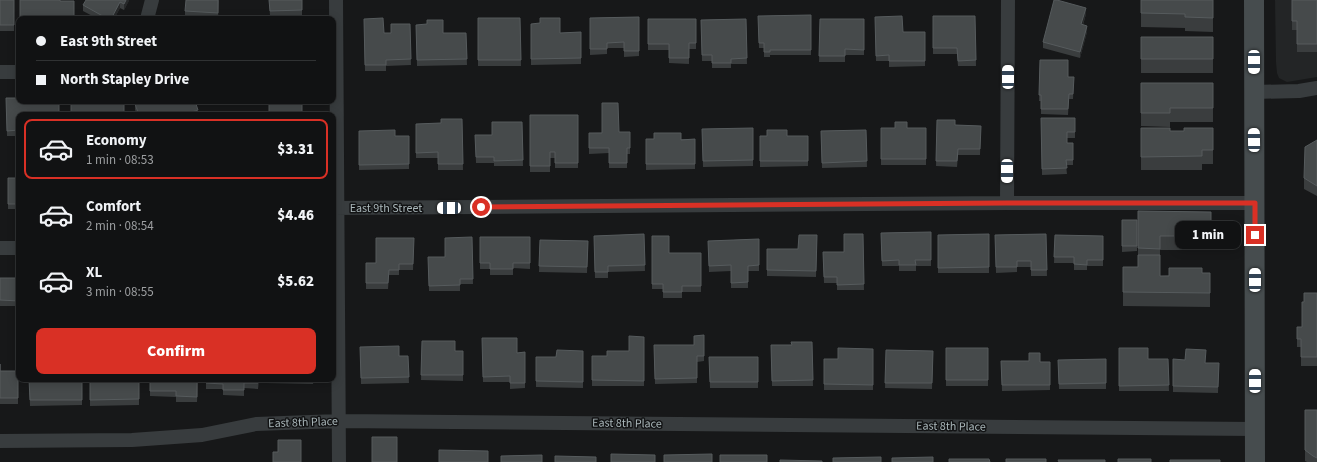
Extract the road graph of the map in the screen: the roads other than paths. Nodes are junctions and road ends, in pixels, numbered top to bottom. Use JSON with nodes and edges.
{"nodes":[{"id":1,"x":152,"y":0,"type":"edge"},
{"id":2,"x":336,"y":0,"type":"edge"},
{"id":3,"x":1008,"y":0,"type":"edge"},
{"id":4,"x":1254,"y":0,"type":"edge"},
{"id":5,"x":148,"y":16,"type":"edge"},
{"id":6,"x":336,"y":16,"type":"edge"},
{"id":7,"x":0,"y":72,"type":"edge"},
{"id":8,"x":16,"y":72,"type":"edge"},
{"id":9,"x":1317,"y":88,"type":"edge"},
{"id":10,"x":1254,"y":92,"type":"junction"},
{"id":11,"x":1007,"y":203,"type":"junction"},
{"id":12,"x":1255,"y":203,"type":"junction"},
{"id":13,"x":336,"y":208,"type":"edge"},
{"id":14,"x":0,"y":248,"type":"edge"},
{"id":15,"x":16,"y":248,"type":"edge"},
{"id":16,"x":336,"y":261,"type":"edge"},
{"id":17,"x":339,"y":421,"type":"junction"},
{"id":18,"x":1255,"y":429,"type":"junction"},
{"id":19,"x":0,"y":440,"type":"edge"},
{"id":20,"x":339,"y":462,"type":"edge"},
{"id":21,"x":1255,"y":462,"type":"edge"}],
"edges":[{"from":1,"to":5,"type":"street"},
{"from":2,"to":6,"type":"street"},
{"from":3,"to":11,"type":"street"},
{"from":4,"to":10,"type":"main road"},
{"from":7,"to":8,"type":"street"},
{"from":9,"to":10,"type":"street"},
{"from":10,"to":12,"type":"main road"},
{"from":11,"to":12,"type":"street","name":"East 9th Street"},
{"from":11,"to":13,"type":"street","name":"East 9th Street"},
{"from":12,"to":18,"type":"main road"},
{"from":14,"to":15,"type":"street"},
{"from":16,"to":17,"type":"street"},
{"from":17,"to":18,"type":"street","name":"East 8th Place"},
{"from":17,"to":19,"type":"street","name":"East 8th Place"},
{"from":17,"to":20,"type":"street"},
{"from":18,"to":21,"type":"main road"}]}
